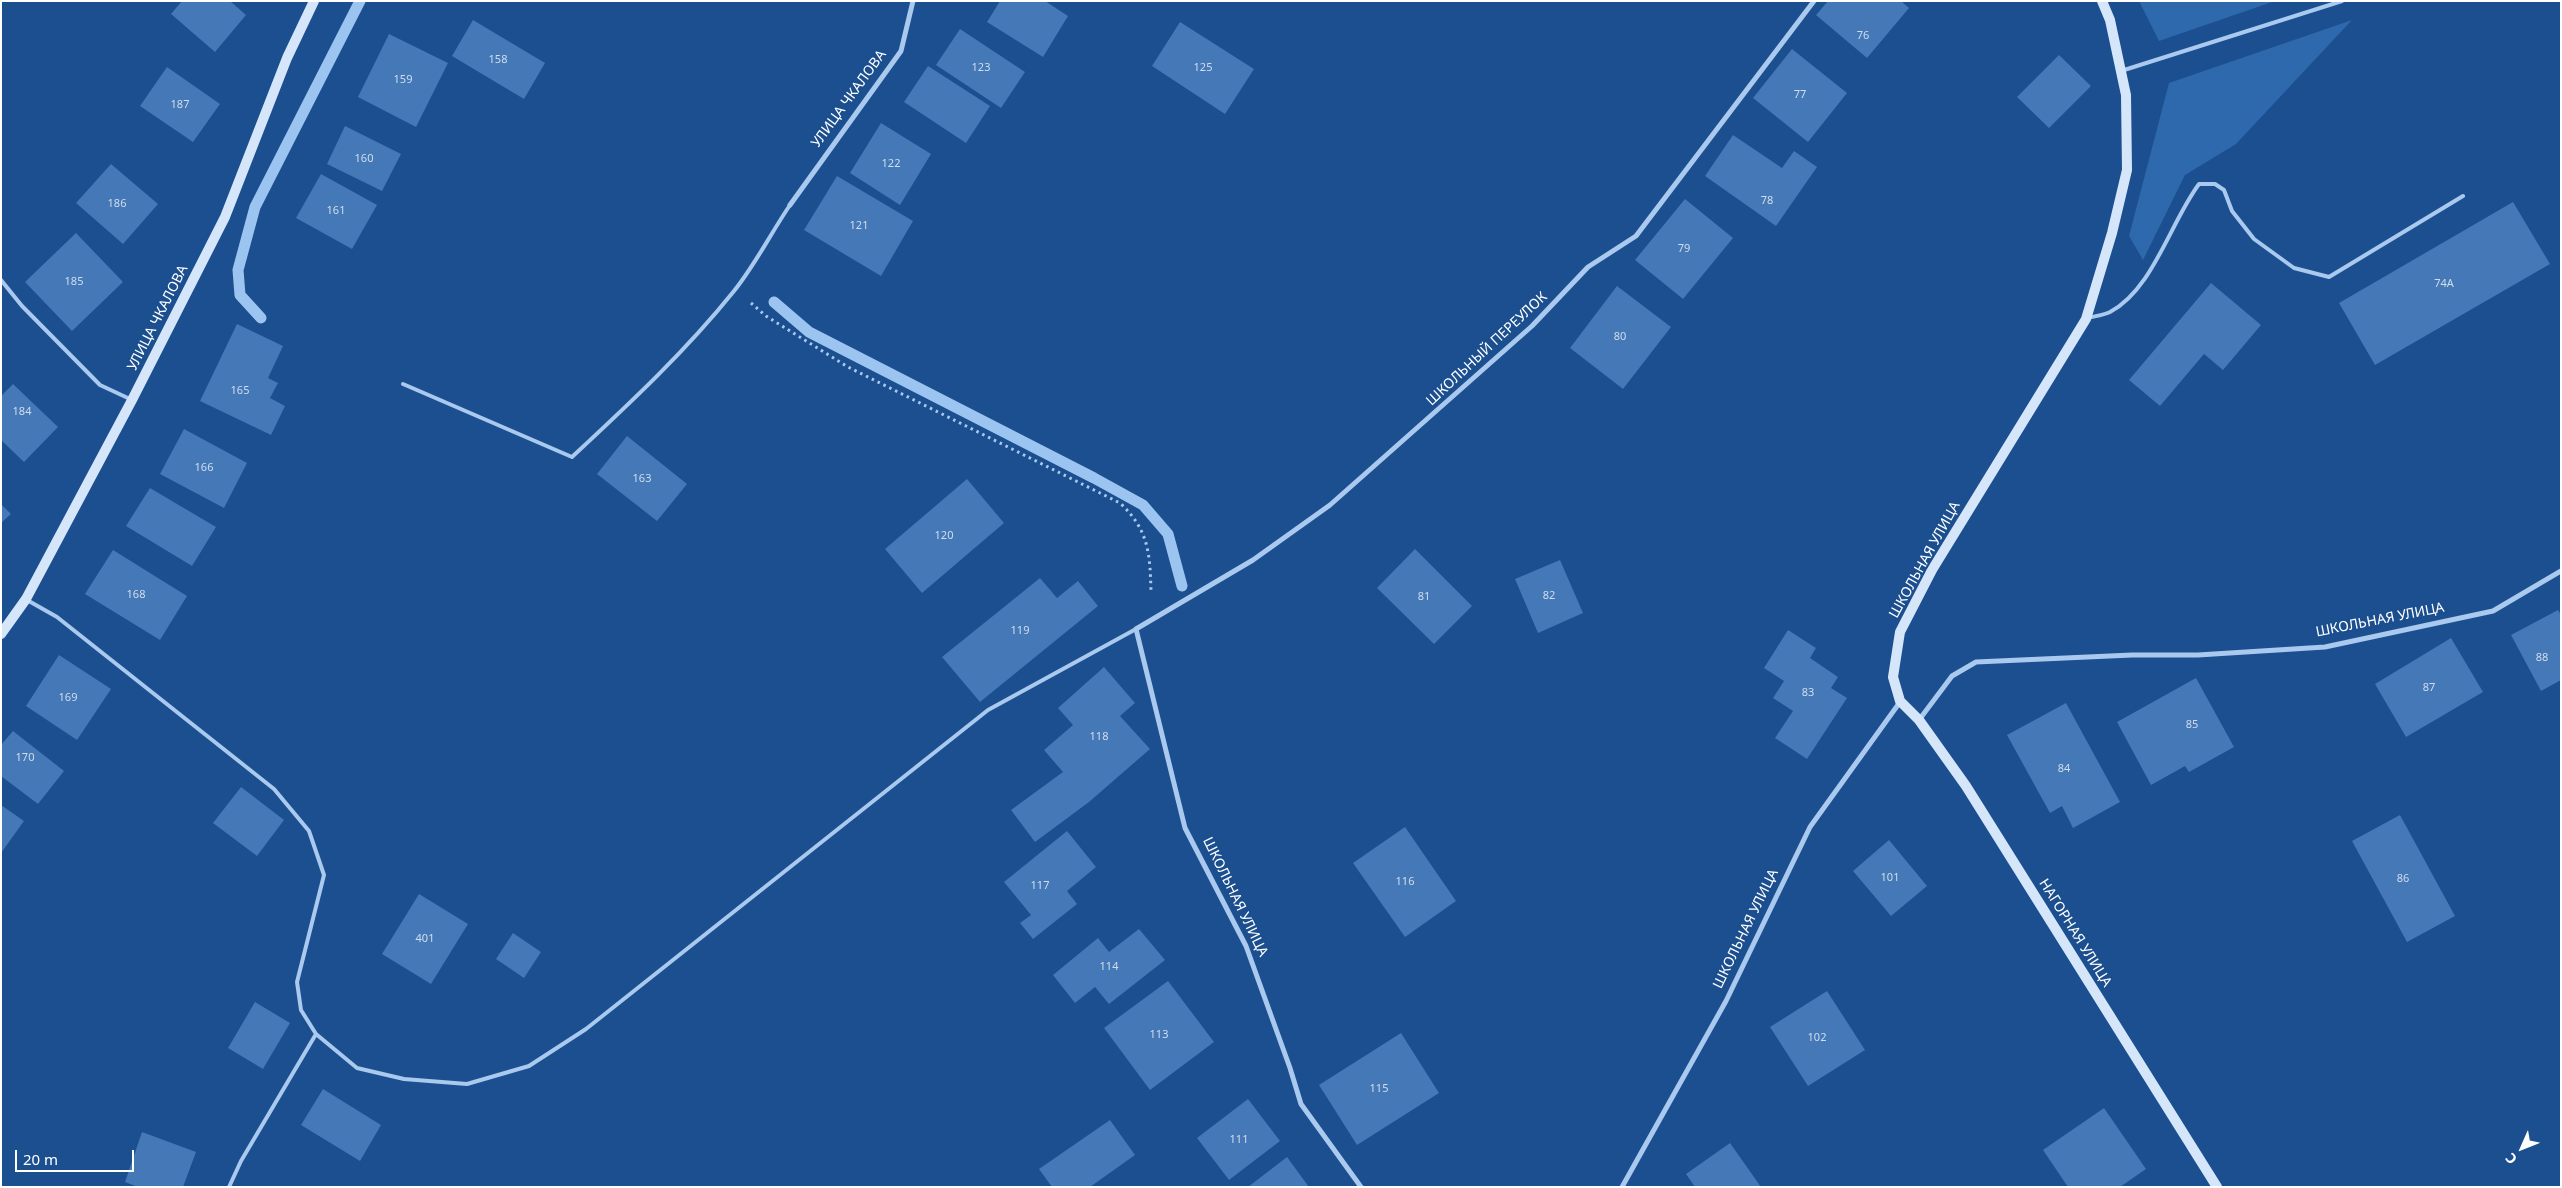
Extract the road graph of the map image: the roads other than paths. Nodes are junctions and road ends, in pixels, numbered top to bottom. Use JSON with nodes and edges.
{"nodes":[{"id":1,"x":314,"y":1,"type":"edge"},
{"id":2,"x":913,"y":1,"type":"edge"},
{"id":3,"x":1814,"y":1,"type":"edge"},
{"id":4,"x":2102,"y":1,"type":"edge"},
{"id":5,"x":2342,"y":1,"type":"edge"},
{"id":6,"x":2121,"y":71,"type":"junction"},
{"id":7,"x":2463,"y":196,"type":"dead end"},
{"id":8,"x":790,"y":205,"type":"joint"},
{"id":9,"x":1,"y":280,"type":"edge"},
{"id":10,"x":2086,"y":319,"type":"junction"},
{"id":11,"x":403,"y":384,"type":"dead end"},
{"id":12,"x":132,"y":400,"type":"junction"},
{"id":13,"x":2561,"y":571,"type":"edge"},
{"id":14,"x":26,"y":599,"type":"junction"},
{"id":15,"x":1136,"y":629,"type":"junction"},
{"id":16,"x":1,"y":634,"type":"edge"},
{"id":17,"x":1900,"y":701,"type":"junction"},
{"id":18,"x":1919,"y":720,"type":"junction"},
{"id":19,"x":316,"y":1034,"type":"junction"},
{"id":20,"x":229,"y":1187,"type":"edge"},
{"id":21,"x":1361,"y":1187,"type":"edge"},
{"id":22,"x":1622,"y":1187,"type":"edge"},
{"id":23,"x":2217,"y":1187,"type":"edge"}],
"edges":[{"from":1,"to":12,"type":"street","name":"УЛИЦА ЧКАЛОВА"},
{"from":2,"to":8,"type":"street","name":"УЛИЦА ЧКАЛОВА"},
{"from":3,"to":15,"type":"street","name":"ШКОЛЬНЫЙ ПЕРЕУЛОК"},
{"from":4,"to":6,"type":"street","name":"ШКОЛЬНАЯ УЛИЦА"},
{"from":5,"to":6,"type":"lane"},
{"from":6,"to":10,"type":"street","name":"ШКОЛЬНАЯ УЛИЦА"},
{"from":7,"to":10,"type":"lane"},
{"from":8,"to":11,"type":"lane"},
{"from":9,"to":12,"type":"lane"},
{"from":10,"to":17,"type":"street","name":"ШКОЛЬНАЯ УЛИЦА"},
{"from":12,"to":14,"type":"street","name":"УЛИЦА ЧКАЛОВА"},
{"from":13,"to":18,"type":"street","name":"ШКОЛЬНАЯ УЛИЦА"},
{"from":14,"to":16,"type":"street","name":"УЛИЦА ЧКАЛОВА"},
{"from":14,"to":19,"type":"lane"},
{"from":15,"to":19,"type":"lane"},
{"from":15,"to":21,"type":"street","name":"ШКОЛЬНАЯ УЛИЦА"},
{"from":17,"to":18,"type":"street","name":"НАГОРНАЯ УЛИЦА"},
{"from":17,"to":22,"type":"street","name":"ШКОЛЬНАЯ УЛИЦА"},
{"from":18,"to":23,"type":"street","name":"НАГОРНАЯ УЛИЦА"},
{"from":19,"to":20,"type":"lane"}]}
